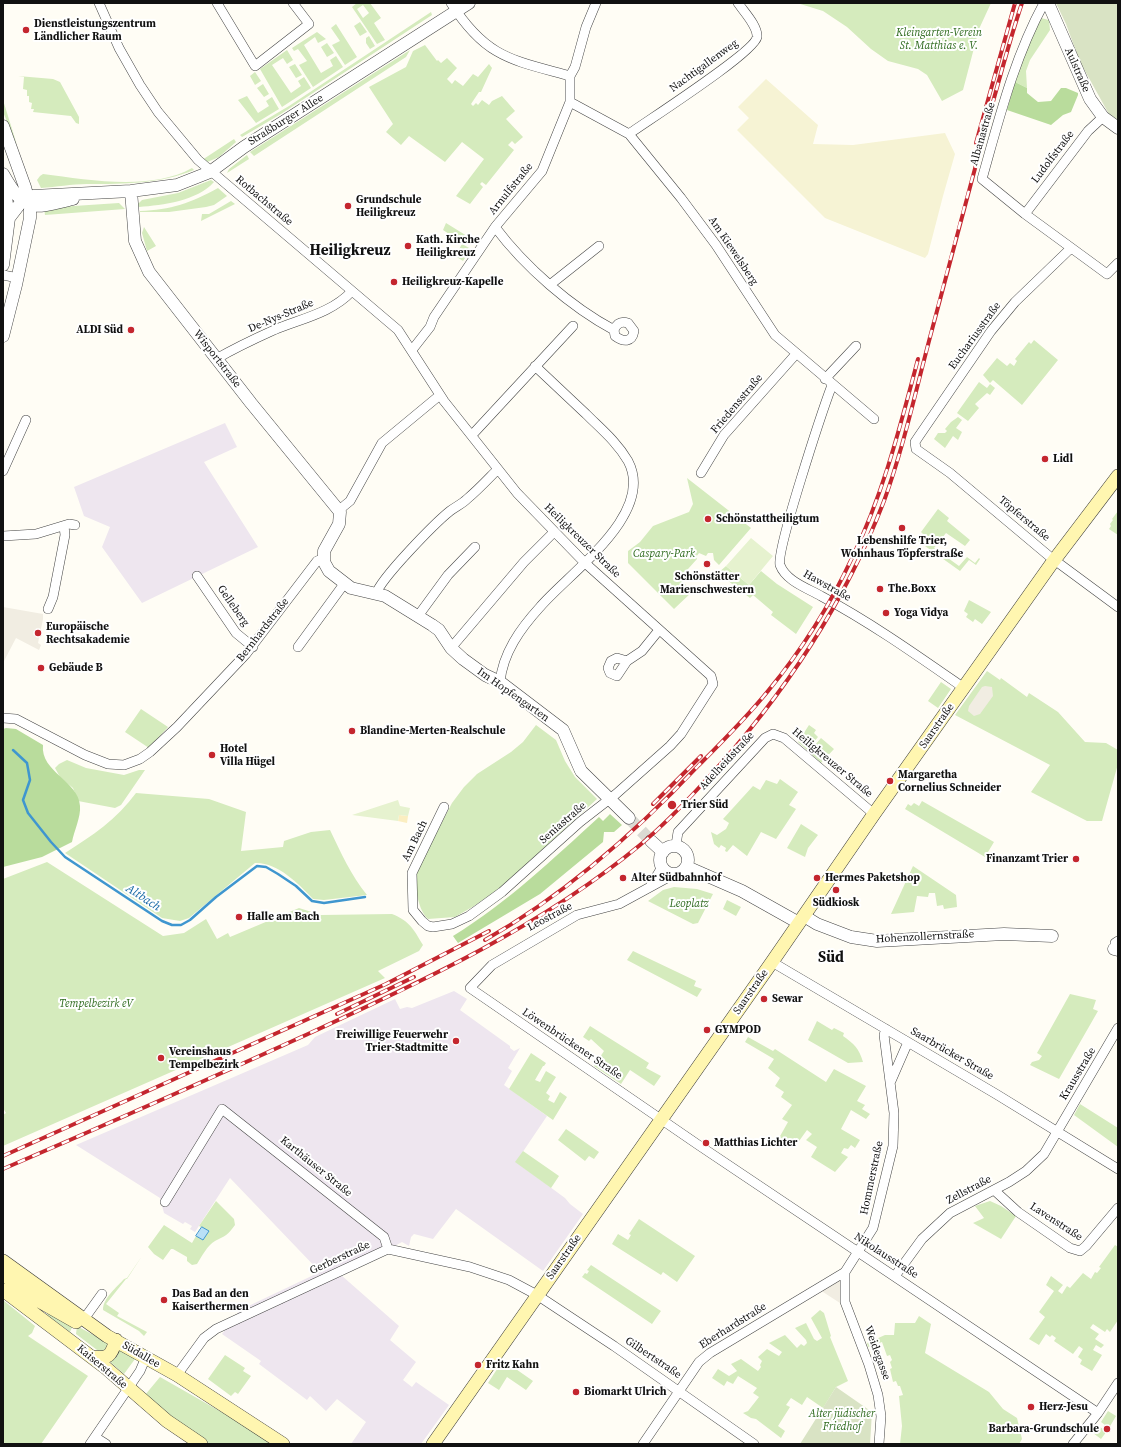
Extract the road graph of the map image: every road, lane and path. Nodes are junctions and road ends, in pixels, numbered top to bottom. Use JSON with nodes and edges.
{"nodes":[{"id":1,"x":99,"y":3,"type":"edge"},
{"id":2,"x":217,"y":3,"type":"edge"},
{"id":3,"x":293,"y":3,"type":"edge"},
{"id":4,"x":469,"y":3,"type":"edge"},
{"id":5,"x":596,"y":3,"type":"edge"},
{"id":6,"x":738,"y":3,"type":"edge"},
{"id":7,"x":1044,"y":3,"type":"edge"},
{"id":8,"x":1048,"y":3,"type":"edge"},
{"id":9,"x":454,"y":7,"type":"edge"},
{"id":10,"x":570,"y":76,"type":"junction"},
{"id":11,"x":570,"y":102,"type":"junction"},
{"id":12,"x":1103,"y":118,"type":"junction"},
{"id":13,"x":3,"y":126,"type":"edge"},
{"id":14,"x":1118,"y":128,"type":"edge"},
{"id":15,"x":629,"y":134,"type":"junction"},
{"id":16,"x":210,"y":172,"type":"junction"},
{"id":17,"x":3,"y":174,"type":"edge"},
{"id":18,"x":3,"y":177,"type":"edge"},
{"id":19,"x":131,"y":191,"type":"junction"},
{"id":20,"x":26,"y":202,"type":"junction"},
{"id":21,"x":1025,"y":214,"type":"junction"},
{"id":22,"x":9,"y":218,"type":"junction"},
{"id":23,"x":495,"y":227,"type":"junction"},
{"id":24,"x":599,"y":246,"type":"dead end"},
{"id":25,"x":1070,"y":249,"type":"junction"},
{"id":26,"x":1118,"y":263,"type":"edge"},
{"id":27,"x":3,"y":265,"type":"edge"},
{"id":28,"x":3,"y":275,"type":"edge"},
{"id":29,"x":18,"y":278,"type":"junction"},
{"id":30,"x":550,"y":284,"type":"junction"},
{"id":31,"x":352,"y":291,"type":"junction"},
{"id":32,"x":573,"y":326,"type":"dead end"},
{"id":33,"x":614,"y":330,"type":"dead end"},
{"id":34,"x":3,"y":336,"type":"edge"},
{"id":35,"x":856,"y":346,"type":"dead end"},
{"id":36,"x":412,"y":350,"type":"junction"},
{"id":37,"x":796,"y":354,"type":"junction"},
{"id":38,"x":216,"y":359,"type":"junction"},
{"id":39,"x":535,"y":366,"type":"junction"},
{"id":40,"x":828,"y":382,"type":"junction"},
{"id":41,"x":440,"y":395,"type":"junction"},
{"id":42,"x":874,"y":419,"type":"dead end"},
{"id":43,"x":26,"y":420,"type":"dead end"},
{"id":44,"x":472,"y":435,"type":"junction"},
{"id":45,"x":916,"y":449,"type":"joint"},
{"id":46,"x":498,"y":469,"type":"junction"},
{"id":47,"x":3,"y":471,"type":"edge"},
{"id":48,"x":701,"y":473,"type":"dead end"},
{"id":49,"x":1118,"y":476,"type":"edge"},
{"id":50,"x":339,"y":510,"type":"junction"},
{"id":51,"x":75,"y":525,"type":"dead end"},
{"id":52,"x":64,"y":526,"type":"junction"},
{"id":53,"x":554,"y":532,"type":"junction"},
{"id":54,"x":3,"y":536,"type":"edge"},
{"id":55,"x":475,"y":547,"type":"dead end"},
{"id":56,"x":324,"y":558,"type":"junction"},
{"id":57,"x":1055,"y":560,"type":"junction"},
{"id":58,"x":584,"y":562,"type":"junction"},
{"id":59,"x":197,"y":576,"type":"dead end"},
{"id":60,"x":344,"y":584,"type":"junction"},
{"id":61,"x":376,"y":594,"type":"junction"},
{"id":62,"x":1118,"y":607,"type":"edge"},
{"id":63,"x":48,"y":609,"type":"dead end"},
{"id":64,"x":418,"y":616,"type":"junction"},
{"id":65,"x":659,"y":630,"type":"junction"},
{"id":66,"x":253,"y":647,"type":"junction"},
{"id":67,"x":298,"y":647,"type":"dead end"},
{"id":68,"x":451,"y":648,"type":"junction"},
{"id":69,"x":628,"y":661,"type":"dead end"},
{"id":70,"x":500,"y":682,"type":"junction"},
{"id":71,"x":964,"y":688,"type":"junction"},
{"id":72,"x":708,"y":693,"type":"joint"},
{"id":73,"x":3,"y":718,"type":"edge"},
{"id":74,"x":773,"y":734,"type":"joint"},
{"id":75,"x":610,"y":799,"type":"junction"},
{"id":76,"x":444,"y":807,"type":"dead end"},
{"id":77,"x":874,"y":814,"type":"junction"},
{"id":78,"x":629,"y":818,"type":"tunnel mouth"},
{"id":79,"x":651,"y":841,"type":"tunnel mouth"},
{"id":80,"x":676,"y":845,"type":"junction"},
{"id":81,"x":663,"y":852,"type":"junction"},
{"id":82,"x":662,"y":867,"type":"junction"},
{"id":83,"x":687,"y":867,"type":"junction"},
{"id":84,"x":674,"y":874,"type":"junction"},
{"id":85,"x":652,"y":885,"type":"junction"},
{"id":86,"x":413,"y":910,"type":"joint"},
{"id":87,"x":801,"y":919,"type":"junction"},
{"id":88,"x":1052,"y":936,"type":"dead end"},
{"id":89,"x":772,"y":962,"type":"junction"},
{"id":90,"x":470,"y":988,"type":"joint"},
{"id":91,"x":1118,"y":1028,"type":"edge"},
{"id":92,"x":886,"y":1029,"type":"junction"},
{"id":93,"x":908,"y":1042,"type":"junction"},
{"id":94,"x":891,"y":1081,"type":"junction"},
{"id":95,"x":661,"y":1119,"type":"junction"},
{"id":96,"x":1059,"y":1131,"type":"junction"},
{"id":97,"x":1118,"y":1169,"type":"edge"},
{"id":98,"x":994,"y":1190,"type":"junction"},
{"id":99,"x":164,"y":1202,"type":"dead end"},
{"id":100,"x":1118,"y":1208,"type":"edge"},
{"id":101,"x":388,"y":1249,"type":"junction"},
{"id":102,"x":858,"y":1252,"type":"junction"},
{"id":103,"x":3,"y":1261,"type":"edge"},
{"id":104,"x":845,"y":1272,"type":"junction"},
{"id":105,"x":3,"y":1274,"type":"edge"},
{"id":106,"x":895,"y":1276,"type":"junction"},
{"id":107,"x":3,"y":1290,"type":"edge"},
{"id":108,"x":102,"y":1294,"type":"dead end"},
{"id":109,"x":537,"y":1295,"type":"junction"},
{"id":110,"x":81,"y":1321,"type":"junction"},
{"id":111,"x":111,"y":1338,"type":"junction"},
{"id":112,"x":72,"y":1342,"type":"junction"},
{"id":113,"x":146,"y":1357,"type":"junction"},
{"id":114,"x":92,"y":1358,"type":"junction"},
{"id":115,"x":177,"y":1375,"type":"junction"},
{"id":116,"x":1118,"y":1384,"type":"edge"},
{"id":117,"x":128,"y":1388,"type":"junction"},
{"id":118,"x":679,"y":1391,"type":"junction"},
{"id":119,"x":1098,"y":1413,"type":"junction"},
{"id":120,"x":92,"y":1441,"type":"edge"},
{"id":121,"x":106,"y":1444,"type":"edge"},
{"id":122,"x":201,"y":1444,"type":"edge"},
{"id":123,"x":283,"y":1444,"type":"edge"},
{"id":124,"x":433,"y":1444,"type":"edge"},
{"id":125,"x":643,"y":1444,"type":"edge"},
{"id":126,"x":754,"y":1444,"type":"edge"},
{"id":127,"x":879,"y":1444,"type":"edge"},
{"id":128,"x":1073,"y":1444,"type":"edge"}],
"edges":[{"from":1,"to":16,"type":"street","name":"Rotbachstraße"},
{"from":2,"to":3,"type":"street"},
{"from":4,"to":9,"type":"street","name":"Straßburger Allee"},
{"from":5,"to":10,"type":"street","name":"Arnulfstraße"},
{"from":6,"to":15,"type":"street","name":"Nachtigallenweg"},
{"from":7,"to":21,"type":"street","name":"Albanastraße"},
{"from":8,"to":12,"type":"street","name":"Aulstraße"},
{"from":9,"to":10,"type":"street"},
{"from":9,"to":16,"type":"street","name":"Straßburger Allee"},
{"from":10,"to":11,"type":"street","name":"Arnulfstraße"},
{"from":11,"to":15,"type":"street","name":"Am Kiewelsberg"},
{"from":11,"to":23,"type":"street","name":"Arnulfstraße"},
{"from":12,"to":14,"type":"street","name":"Aulstraße"},
{"from":12,"to":21,"type":"street","name":"Ludolfstraße"},
{"from":13,"to":20,"type":"street"},
{"from":15,"to":37,"type":"street","name":"Am Kiewelsberg"},
{"from":16,"to":19,"type":"street","name":"Straßburger Allee"},
{"from":16,"to":31,"type":"street","name":"Rotbachstraße"},
{"from":17,"to":20,"type":"street"},
{"from":18,"to":22,"type":"street"},
{"from":19,"to":20,"type":"street","name":"Straßburger Allee"},
{"from":19,"to":38,"type":"street","name":"Wisportstraße"},
{"from":20,"to":22,"type":"street"},
{"from":20,"to":29,"type":"street"},
{"from":21,"to":25,"type":"street","name":"Albanastraße"},
{"from":22,"to":27,"type":"street"},
{"from":23,"to":30,"type":"street"},
{"from":23,"to":36,"type":"street","name":"Arnulfstraße"},
{"from":24,"to":30,"type":"street"},
{"from":25,"to":26,"type":"street","name":"Albanastraße"},
{"from":25,"to":45,"type":"street","name":"Euchariusstraße"},
{"from":28,"to":29,"type":"street"},
{"from":29,"to":34,"type":"street"},
{"from":30,"to":33,"type":"street"},
{"from":31,"to":36,"type":"street","name":"Rotbachstraße"},
{"from":31,"to":38,"type":"street","name":"De-Nys-Straße"},
{"from":32,"to":39,"type":"street"},
{"from":35,"to":40,"type":"street"},
{"from":36,"to":41,"type":"street","name":"Rotbachstraße"},
{"from":37,"to":40,"type":"street","name":"Am Kiewelsberg"},
{"from":37,"to":48,"type":"street","name":"Friedensstraße"},
{"from":38,"to":50,"type":"street","name":"Wisportstraße"},
{"from":39,"to":44,"type":"street"},
{"from":39,"to":58,"type":"street"},
{"from":40,"to":42,"type":"street","name":"Am Kiewelsberg"},
{"from":40,"to":71,"type":"street","name":"Hawstraße"},
{"from":41,"to":44,"type":"street","name":"Heiligkreuzer Straße"},
{"from":41,"to":50,"type":"street"},
{"from":43,"to":47,"type":"street"},
{"from":44,"to":46,"type":"street","name":"Heiligkreuzer Straße"},
{"from":45,"to":57,"type":"street","name":"Töpferstraße"},
{"from":46,"to":53,"type":"street","name":"Heiligkreuzer Straße"},
{"from":46,"to":61,"type":"street"},
{"from":49,"to":57,"type":"main road","name":"Saarstraße"},
{"from":50,"to":56,"type":"street"},
{"from":51,"to":52,"type":"street"},
{"from":52,"to":54,"type":"street"},
{"from":52,"to":63,"type":"street"},
{"from":53,"to":58,"type":"street","name":"Heiligkreuzer Straße"},
{"from":53,"to":68,"type":"street"},
{"from":55,"to":64,"type":"street"},
{"from":56,"to":60,"type":"street","name":"Im Hopfengarten"},
{"from":56,"to":66,"type":"street","name":"Bernhardstraße"},
{"from":57,"to":62,"type":"street","name":"Töpferstraße"},
{"from":57,"to":71,"type":"main road","name":"Saarstraße"},
{"from":58,"to":65,"type":"street","name":"Heiligkreuzer Straße"},
{"from":58,"to":70,"type":"street"},
{"from":59,"to":66,"type":"street","name":"Gelleberg"},
{"from":60,"to":61,"type":"street","name":"Im Hopfengarten"},
{"from":60,"to":67,"type":"street"},
{"from":61,"to":64,"type":"street","name":"Im Hopfengarten"},
{"from":64,"to":68,"type":"street","name":"Im Hopfengarten"},
{"from":65,"to":69,"type":"street"},
{"from":65,"to":72,"type":"street","name":"Heiligkreuzer Straße"},
{"from":66,"to":73,"type":"street","name":"Bernhardstraße"},
{"from":68,"to":70,"type":"street","name":"Im Hopfengarten"},
{"from":70,"to":75,"type":"street","name":"Im Hopfengarten"},
{"from":71,"to":77,"type":"main road","name":"Saarstraße"},
{"from":72,"to":75,"type":"street","name":"Seniastraße"},
{"from":74,"to":77,"type":"street","name":"Heiligkreuzer Straße"},
{"from":74,"to":80,"type":"street","name":"Adelheidstraße"},
{"from":75,"to":78,"type":"street","name":"Im Hopfengarten"},
{"from":75,"to":86,"type":"street","name":"Seniastraße"},
{"from":76,"to":86,"type":"street","name":"Am Bach"},
{"from":77,"to":87,"type":"main road","name":"Saarstraße"},
{"from":79,"to":81,"type":"street"},
{"from":80,"to":81,"type":"street"},
{"from":80,"to":83,"type":"street"},
{"from":81,"to":82,"type":"street"},
{"from":82,"to":84,"type":"street"},
{"from":82,"to":85,"type":"street"},
{"from":83,"to":84,"type":"street"},
{"from":83,"to":87,"type":"street","name":"Hohenzollernstraße"},
{"from":84,"to":85,"type":"street","name":"Leostraße"},
{"from":85,"to":90,"type":"street","name":"Leostraße"},
{"from":87,"to":88,"type":"street","name":"Hohenzollernstraße"},
{"from":87,"to":89,"type":"main road","name":"Saarstraße"},
{"from":89,"to":92,"type":"street","name":"Saarbrücker Straße"},
{"from":89,"to":95,"type":"main road","name":"Saarstraße"},
{"from":90,"to":95,"type":"street","name":"Löwenbrückener Straße"},
{"from":91,"to":96,"type":"street","name":"Krausstraße"},
{"from":92,"to":93,"type":"street","name":"Saarbrücker Straße"},
{"from":92,"to":94,"type":"street","name":"Hommerstraße"},
{"from":93,"to":94,"type":"street","name":"Hommerstraße"},
{"from":93,"to":96,"type":"street","name":"Saarbrücker Straße"},
{"from":94,"to":102,"type":"street","name":"Hommerstraße"},
{"from":95,"to":102,"type":"street","name":"Nikolausstraße"},
{"from":95,"to":109,"type":"main road","name":"Saarstraße"},
{"from":96,"to":97,"type":"street","name":"Saarbrücker Straße"},
{"from":96,"to":98,"type":"street","name":"Zellstraße"},
{"from":98,"to":100,"type":"street","name":"Lavenstraße"},
{"from":98,"to":106,"type":"street","name":"Zellstraße"},
{"from":99,"to":101,"type":"street","name":"Karthäuser Straße"},
{"from":101,"to":109,"type":"street","name":"Gerberstraße"},
{"from":101,"to":115,"type":"street","name":"Gerberstraße"},
{"from":102,"to":104,"type":"street","name":"Eberhardstraße"},
{"from":102,"to":106,"type":"street","name":"Nikolausstraße"},
{"from":103,"to":110,"type":"main road"},
{"from":104,"to":118,"type":"street","name":"Eberhardstraße"},
{"from":104,"to":127,"type":"street","name":"Weidegasse"},
{"from":105,"to":110,"type":"main road"},
{"from":106,"to":119,"type":"street","name":"Nikolausstraße"},
{"from":107,"to":112,"type":"main road","name":"Kaiserstraße"},
{"from":108,"to":110,"type":"street"},
{"from":109,"to":118,"type":"street","name":"Gilbertstraße"},
{"from":109,"to":124,"type":"main road","name":"Saarstraße"},
{"from":110,"to":111,"type":"main road","name":"Südallee"},
{"from":110,"to":112,"type":"main road"},
{"from":111,"to":113,"type":"main road","name":"Südallee"},
{"from":111,"to":114,"type":"main road"},
{"from":112,"to":114,"type":"main road","name":"Kaiserstraße"},
{"from":113,"to":115,"type":"main road","name":"Südallee"},
{"from":113,"to":117,"type":"street"},
{"from":114,"to":117,"type":"main road","name":"Kaiserstraße"},
{"from":115,"to":123,"type":"main road","name":"Südallee"},
{"from":116,"to":119,"type":"street"},
{"from":117,"to":120,"type":"street"},
{"from":117,"to":122,"type":"main road","name":"Kaiserstraße"},
{"from":118,"to":125,"type":"street","name":"Eberhardstraße"},
{"from":118,"to":126,"type":"street","name":"Gilbertstraße"},
{"from":119,"to":128,"type":"street"},
{"from":120,"to":121,"type":"street"}]}
